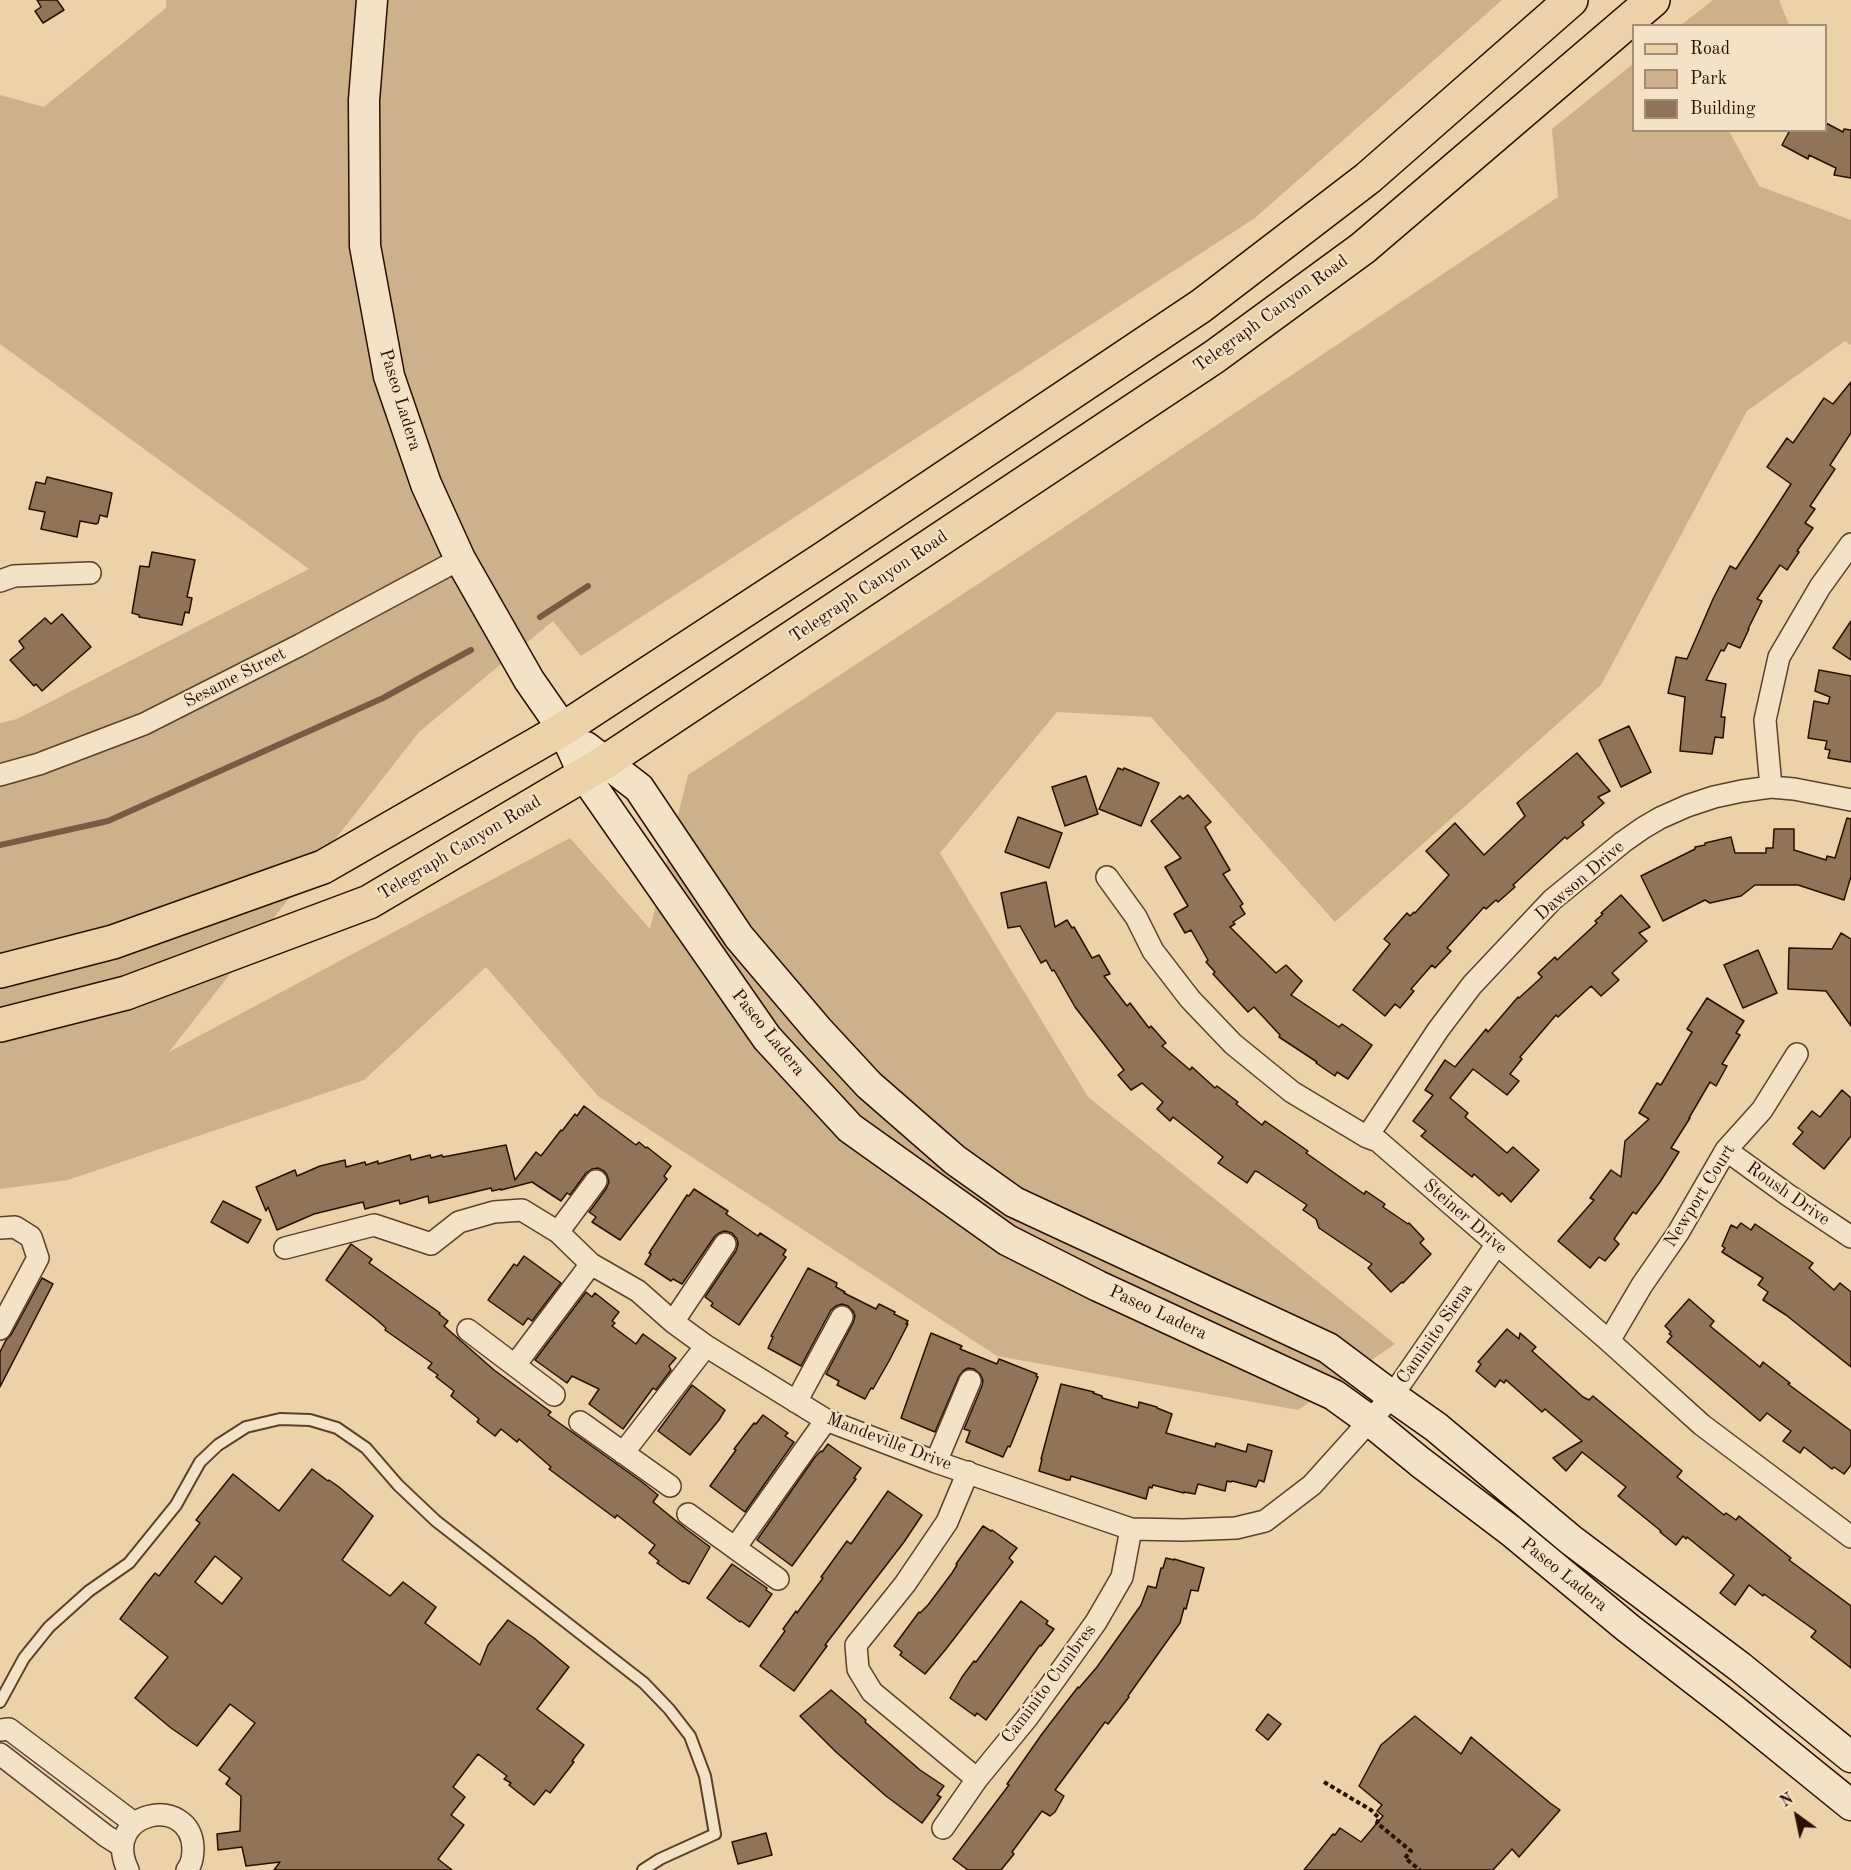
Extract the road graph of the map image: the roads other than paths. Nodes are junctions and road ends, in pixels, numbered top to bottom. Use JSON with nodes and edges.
{"nodes":[{"id":1,"x":372,"y":0,"type":"edge"},
{"id":2,"x":1571,"y":0,"type":"edge"},
{"id":3,"x":1653,"y":0,"type":"edge"},
{"id":4,"x":1851,"y":544,"type":"edge"},
{"id":5,"x":460,"y":559,"type":"junction"},
{"id":6,"x":90,"y":573,"type":"dead end"},
{"id":7,"x":0,"y":581,"type":"edge"},
{"id":8,"x":563,"y":729,"type":"junction"},
{"id":9,"x":594,"y":769,"type":"junction"},
{"id":10,"x":0,"y":775,"type":"edge"},
{"id":11,"x":1771,"y":787,"type":"junction"},
{"id":12,"x":1851,"y":800,"type":"edge"},
{"id":13,"x":1107,"y":878,"type":"dead end"},
{"id":14,"x":0,"y":971,"type":"edge"},
{"id":15,"x":0,"y":1025,"type":"edge"},
{"id":16,"x":1797,"y":1054,"type":"dead end"},
{"id":17,"x":1367,"y":1137,"type":"junction"},
{"id":18,"x":1726,"y":1150,"type":"junction"},
{"id":19,"x":596,"y":1181,"type":"dead end"},
{"id":20,"x":0,"y":1228,"type":"edge"},
{"id":21,"x":558,"y":1232,"type":"junction"},
{"id":22,"x":1851,"y":1237,"type":"edge"},
{"id":23,"x":725,"y":1244,"type":"dead end"},
{"id":24,"x":1497,"y":1244,"type":"junction"},
{"id":25,"x":285,"y":1248,"type":"dead end"},
{"id":26,"x":591,"y":1263,"type":"junction"},
{"id":27,"x":842,"y":1317,"type":"dead end"},
{"id":28,"x":673,"y":1322,"type":"junction"},
{"id":29,"x":0,"y":1329,"type":"edge"},
{"id":30,"x":468,"y":1330,"type":"dead end"},
{"id":31,"x":1609,"y":1341,"type":"junction"},
{"id":32,"x":706,"y":1346,"type":"junction"},
{"id":33,"x":514,"y":1365,"type":"junction"},
{"id":34,"x":970,"y":1381,"type":"dead end"},
{"id":35,"x":554,"y":1395,"type":"dead end"},
{"id":36,"x":1392,"y":1396,"type":"junction"},
{"id":37,"x":796,"y":1402,"type":"junction"},
{"id":38,"x":826,"y":1420,"type":"junction"},
{"id":39,"x":1370,"y":1421,"type":"junction"},
{"id":40,"x":580,"y":1422,"type":"dead end"},
{"id":41,"x":623,"y":1453,"type":"junction"},
{"id":42,"x":936,"y":1462,"type":"junction"},
{"id":43,"x":968,"y":1472,"type":"junction"},
{"id":44,"x":670,"y":1486,"type":"dead end"},
{"id":45,"x":688,"y":1514,"type":"dead end"},
{"id":46,"x":1131,"y":1529,"type":"junction"},
{"id":47,"x":1851,"y":1537,"type":"edge"},
{"id":48,"x":735,"y":1548,"type":"junction"},
{"id":49,"x":778,"y":1579,"type":"dead end"},
{"id":50,"x":0,"y":1702,"type":"edge"},
{"id":51,"x":0,"y":1730,"type":"edge"},
{"id":52,"x":0,"y":1754,"type":"edge"},
{"id":53,"x":1851,"y":1757,"type":"edge"},
{"id":54,"x":977,"y":1779,"type":"junction"},
{"id":55,"x":1851,"y":1805,"type":"edge"},
{"id":56,"x":134,"y":1823,"type":"junction"},
{"id":57,"x":943,"y":1828,"type":"dead end"},
{"id":58,"x":122,"y":1846,"type":"junction"},
{"id":59,"x":128,"y":1870,"type":"edge"},
{"id":60,"x":187,"y":1870,"type":"edge"},
{"id":61,"x":643,"y":1870,"type":"edge"}],
"edges":[{"from":1,"to":5,"type":"main road","name":"Paseo Ladera"},
{"from":2,"to":8,"type":"main road"},
{"from":3,"to":9,"type":"main road","name":"Telegraph Canyon Road"},
{"from":4,"to":11,"type":"street"},
{"from":5,"to":8,"type":"main road","name":"Paseo Ladera"},
{"from":5,"to":10,"type":"street","name":"Sesame Street"},
{"from":6,"to":7,"type":"street"},
{"from":8,"to":9,"type":"main road","name":"Paseo Ladera"},
{"from":8,"to":14,"type":"main road"},
{"from":9,"to":15,"type":"main road","name":"Telegraph Canyon Road"},
{"from":9,"to":36,"type":"main road","name":"Paseo Ladera"},
{"from":9,"to":39,"type":"main road","name":"Paseo Ladera"},
{"from":11,"to":12,"type":"street","name":"Dawson Drive"},
{"from":11,"to":17,"type":"street","name":"Dawson Drive"},
{"from":13,"to":17,"type":"street","name":"Steiner Drive"},
{"from":16,"to":18,"type":"street","name":"Newport Court"},
{"from":17,"to":24,"type":"street","name":"Steiner Drive"},
{"from":18,"to":22,"type":"street","name":"Roush Drive"},
{"from":18,"to":31,"type":"street","name":"Newport Court"},
{"from":19,"to":21,"type":"street"},
{"from":20,"to":29,"type":"street"},
{"from":21,"to":25,"type":"street","name":"Mandeville Drive"},
{"from":21,"to":26,"type":"street","name":"Mandeville Drive"},
{"from":23,"to":28,"type":"street"},
{"from":24,"to":31,"type":"street","name":"Steiner Drive"},
{"from":24,"to":36,"type":"street","name":"Caminito Siena"},
{"from":26,"to":28,"type":"street","name":"Mandeville Drive"},
{"from":26,"to":33,"type":"street"},
{"from":27,"to":37,"type":"street"},
{"from":28,"to":32,"type":"street","name":"Mandeville Drive"},
{"from":30,"to":33,"type":"street"},
{"from":31,"to":47,"type":"street","name":"Steiner Drive"},
{"from":32,"to":37,"type":"street","name":"Mandeville Drive"},
{"from":32,"to":41,"type":"street"},
{"from":33,"to":35,"type":"street"},
{"from":34,"to":42,"type":"street"},
{"from":36,"to":39,"type":"street","name":"Caminito Siena"},
{"from":36,"to":53,"type":"main road","name":"Paseo Ladera"},
{"from":37,"to":38,"type":"street","name":"Mandeville Drive"},
{"from":38,"to":42,"type":"street","name":"Mandeville Drive"},
{"from":38,"to":48,"type":"street"},
{"from":39,"to":46,"type":"street","name":"Mandeville Drive"},
{"from":39,"to":55,"type":"main road","name":"Paseo Ladera"},
{"from":40,"to":41,"type":"street"},
{"from":41,"to":44,"type":"street"},
{"from":42,"to":43,"type":"street","name":"Mandeville Drive"},
{"from":43,"to":46,"type":"street","name":"Mandeville Drive"},
{"from":43,"to":54,"type":"street"},
{"from":45,"to":48,"type":"street"},
{"from":46,"to":54,"type":"street","name":"Caminito Cumbres"},
{"from":48,"to":49,"type":"street"},
{"from":50,"to":61,"type":"lane"},
{"from":51,"to":56,"type":"street"},
{"from":52,"to":58,"type":"street"},
{"from":54,"to":57,"type":"street","name":"Caminito Cumbres"},
{"from":56,"to":58,"type":"street"},
{"from":56,"to":60,"type":"street"},
{"from":58,"to":59,"type":"street"}]}
